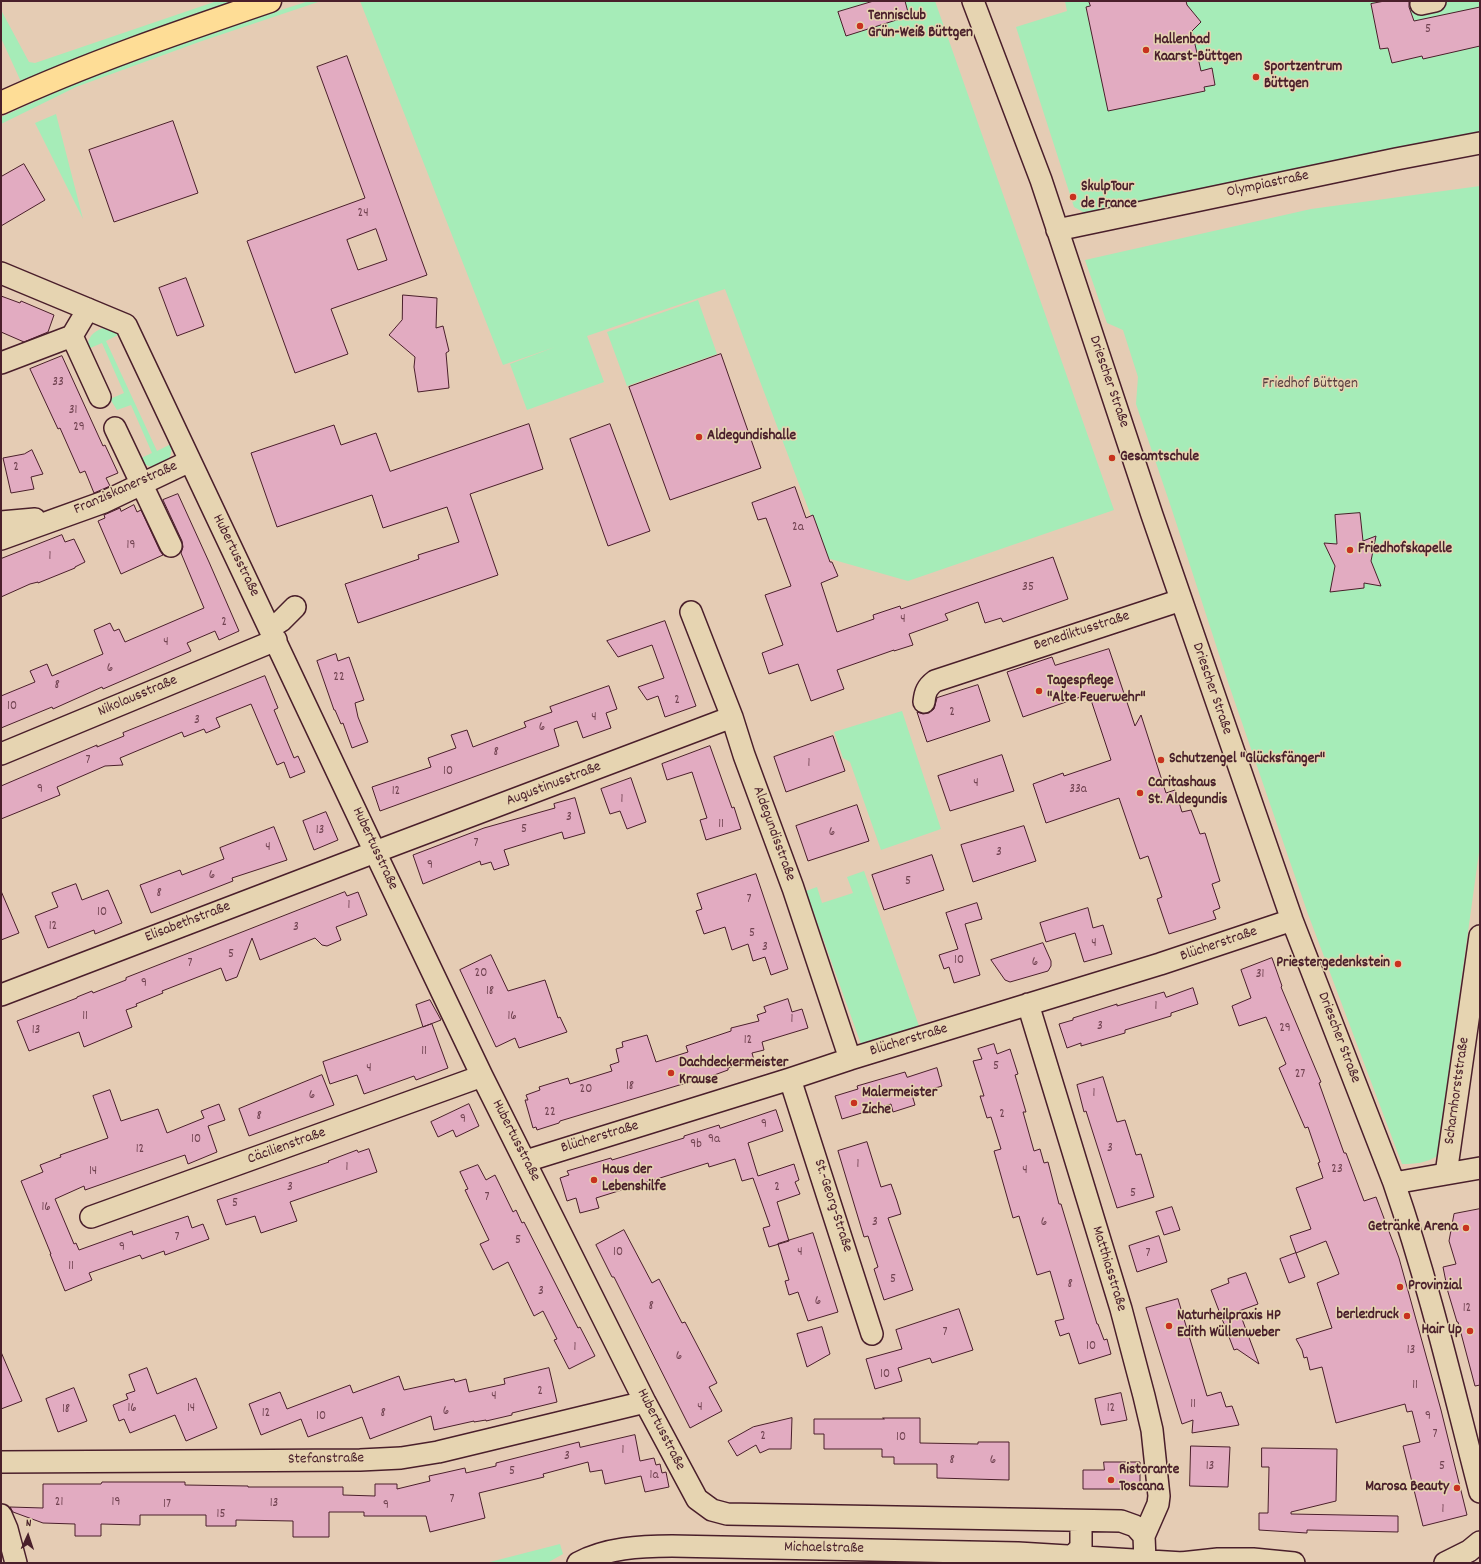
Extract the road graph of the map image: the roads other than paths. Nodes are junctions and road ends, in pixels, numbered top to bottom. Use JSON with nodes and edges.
{"nodes":[{"id":1,"x":270,"y":1,"type":"edge"},
{"id":2,"x":973,"y":1,"type":"edge"},
{"id":3,"x":1,"y":103,"type":"edge"},
{"id":4,"x":1480,"y":143,"type":"edge"},
{"id":5,"x":1057,"y":230,"type":"junction"},
{"id":6,"x":1,"y":273,"type":"edge"},
{"id":7,"x":88,"y":309,"type":"junction"},
{"id":8,"x":72,"y":336,"type":"junction"},
{"id":9,"x":1,"y":350,"type":"edge"},
{"id":10,"x":35,"y":351,"type":"junction"},
{"id":11,"x":1,"y":363,"type":"edge"},
{"id":12,"x":100,"y":397,"type":"dead end"},
{"id":13,"x":115,"y":428,"type":"dead end"},
{"id":14,"x":190,"y":461,"type":"junction"},
{"id":15,"x":142,"y":484,"type":"junction"},
{"id":16,"x":62,"y":517,"type":"junction"},
{"id":17,"x":1,"y":522,"type":"edge"},
{"id":18,"x":1,"y":539,"type":"edge"},
{"id":19,"x":171,"y":546,"type":"dead end"},
{"id":20,"x":1181,"y":600,"type":"junction"},
{"id":21,"x":294,"y":607,"type":"dead end"},
{"id":22,"x":691,"y":612,"type":"dead end"},
{"id":23,"x":273,"y":634,"type":"junction"},
{"id":24,"x":924,"y":702,"type":"dead end"},
{"id":25,"x":732,"y":718,"type":"junction"},
{"id":26,"x":1,"y":754,"type":"edge"},
{"id":27,"x":375,"y":852,"type":"junction"},
{"id":28,"x":1292,"y":920,"type":"junction"},
{"id":29,"x":1480,"y":936,"type":"edge"},
{"id":30,"x":1478,"y":968,"type":"edge"},
{"id":31,"x":1,"y":995,"type":"edge"},
{"id":32,"x":1028,"y":1004,"type":"junction"},
{"id":33,"x":850,"y":1059,"type":"junction"},
{"id":34,"x":482,"y":1076,"type":"junction"},
{"id":35,"x":790,"y":1079,"type":"junction"},
{"id":36,"x":526,"y":1161,"type":"junction"},
{"id":37,"x":1480,"y":1168,"type":"edge"},
{"id":38,"x":1446,"y":1174,"type":"junction"},
{"id":39,"x":1394,"y":1183,"type":"junction"},
{"id":40,"x":91,"y":1218,"type":"dead end"},
{"id":41,"x":872,"y":1334,"type":"dead end"},
{"id":42,"x":645,"y":1402,"type":"junction"},
{"id":43,"x":1,"y":1462,"type":"edge"},
{"id":44,"x":1480,"y":1492,"type":"edge"},
{"id":45,"x":1,"y":1515,"type":"edge"},
{"id":46,"x":1081,"y":1521,"type":"junction"},
{"id":47,"x":1144,"y":1536,"type":"junction"},
{"id":48,"x":1476,"y":1552,"type":"edge"},
{"id":49,"x":1073,"y":1556,"type":"junction"},
{"id":50,"x":1145,"y":1560,"type":"junction"},
{"id":51,"x":16,"y":1563,"type":"edge"},
{"id":52,"x":578,"y":1563,"type":"edge"},
{"id":53,"x":1182,"y":1563,"type":"edge"},
{"id":54,"x":1294,"y":1563,"type":"edge"},
{"id":55,"x":1445,"y":1563,"type":"edge"}],
"edges":[{"from":1,"to":3,"type":"main road"},
{"from":2,"to":5,"type":"street","name":"Driescher Straße"},
{"from":4,"to":5,"type":"street","name":"Olympiastraße"},
{"from":5,"to":20,"type":"street","name":"Driescher Straße"},
{"from":6,"to":7,"type":"street","name":"Hubertusstraße"},
{"from":7,"to":8,"type":"street"},
{"from":7,"to":14,"type":"street","name":"Hubertusstraße"},
{"from":8,"to":10,"type":"street"},
{"from":8,"to":12,"type":"street"},
{"from":9,"to":10,"type":"street"},
{"from":10,"to":11,"type":"street"},
{"from":13,"to":15,"type":"street"},
{"from":14,"to":15,"type":"street","name":"Franziskanerstraße"},
{"from":14,"to":23,"type":"street","name":"Hubertusstraße"},
{"from":15,"to":16,"type":"street","name":"Franziskanerstraße"},
{"from":15,"to":19,"type":"street"},
{"from":16,"to":17,"type":"street","name":"Franziskanerstraße"},
{"from":16,"to":18,"type":"street","name":"Franziskanerstraße"},
{"from":20,"to":24,"type":"street","name":"Benediktusstraße"},
{"from":20,"to":28,"type":"street","name":"Driescher Straße"},
{"from":21,"to":23,"type":"street","name":"Nikolausstraße"},
{"from":22,"to":25,"type":"street","name":"Aldegundisstraße"},
{"from":23,"to":26,"type":"street","name":"Nikolausstraße"},
{"from":23,"to":27,"type":"street","name":"Hubertusstraße"},
{"from":25,"to":27,"type":"street","name":"Augustinusstraße"},
{"from":25,"to":33,"type":"street","name":"Aldegundisstraße"},
{"from":27,"to":31,"type":"street","name":"Elisabethstraße"},
{"from":27,"to":34,"type":"street","name":"Hubertusstraße"},
{"from":28,"to":32,"type":"street","name":"Blücherstraße"},
{"from":28,"to":39,"type":"street","name":"Driescher Straße"},
{"from":29,"to":30,"type":"street","name":"Scharnhorststraße"},
{"from":30,"to":38,"type":"street","name":"Scharnhorststraße"},
{"from":32,"to":33,"type":"street","name":"Blücherstraße"},
{"from":32,"to":47,"type":"street","name":"Matthiasstraße"},
{"from":33,"to":35,"type":"street","name":"Blücherstraße"},
{"from":34,"to":36,"type":"street","name":"Hubertusstraße"},
{"from":34,"to":40,"type":"street","name":"Cäcilienstraße"},
{"from":35,"to":36,"type":"street","name":"Blücherstraße"},
{"from":35,"to":41,"type":"street","name":"St.-Georg-Straße"},
{"from":36,"to":42,"type":"street","name":"Hubertusstraße"},
{"from":37,"to":38,"type":"street"},
{"from":38,"to":39,"type":"street"},
{"from":39,"to":44,"type":"street","name":"Driescher Straße"},
{"from":42,"to":43,"type":"street","name":"Stefanstraße"},
{"from":42,"to":46,"type":"street","name":"Hubertusstraße"},
{"from":45,"to":51,"type":"street"},
{"from":46,"to":47,"type":"street"},
{"from":46,"to":49,"type":"street"},
{"from":47,"to":50,"type":"street"},
{"from":48,"to":55,"type":"street"},
{"from":49,"to":50,"type":"street","name":"Michaelstraße"},
{"from":49,"to":52,"type":"street","name":"Michaelstraße"},
{"from":50,"to":53,"type":"street","name":"Michaelstraße"},
{"from":53,"to":54,"type":"street","name":"Michaelstraße"}]}
